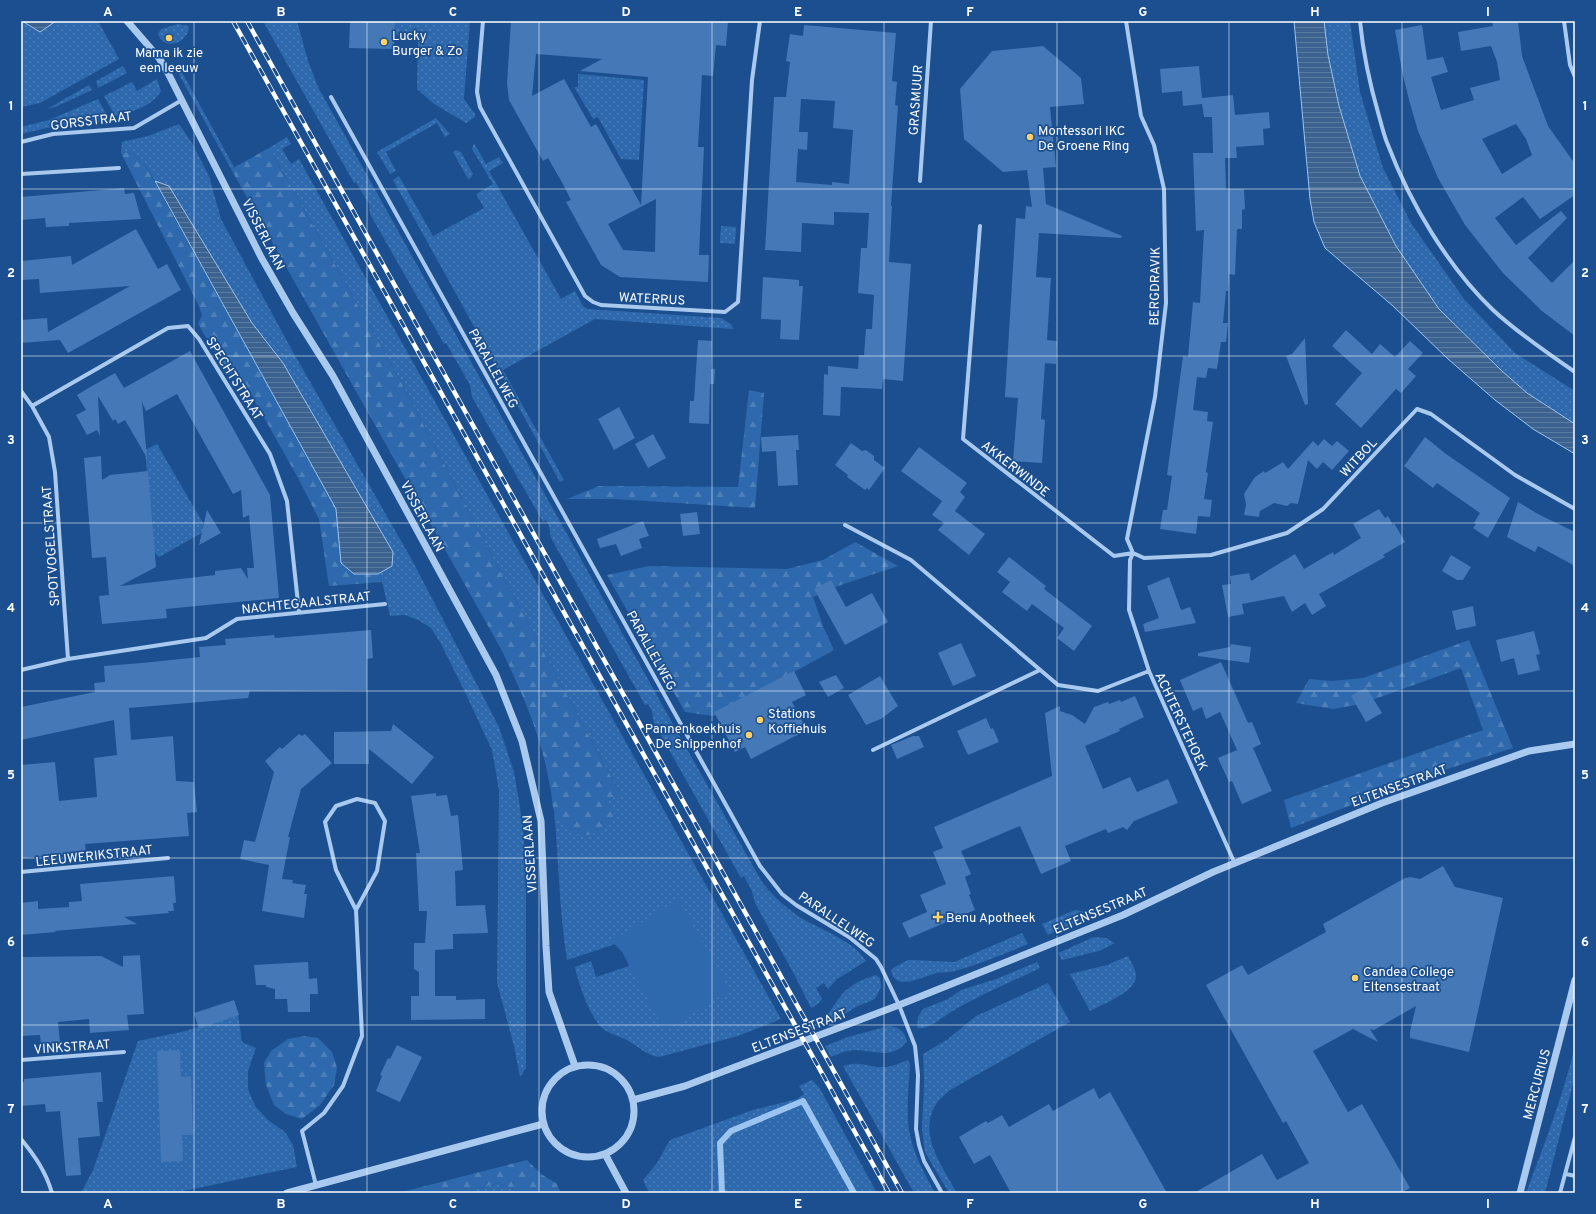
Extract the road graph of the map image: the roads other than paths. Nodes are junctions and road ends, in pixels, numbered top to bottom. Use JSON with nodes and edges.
{"nodes":[{"id":1,"x":127,"y":21,"type":"edge"},
{"id":2,"x":483,"y":21,"type":"edge"},
{"id":3,"x":760,"y":21,"type":"edge"},
{"id":4,"x":931,"y":21,"type":"edge"},
{"id":5,"x":1126,"y":21,"type":"edge"},
{"id":6,"x":1360,"y":21,"type":"edge"},
{"id":7,"x":1564,"y":21,"type":"edge"},
{"id":8,"x":1575,"y":77,"type":"edge"},
{"id":9,"x":331,"y":97,"type":"dead end"},
{"id":10,"x":182,"y":100,"type":"junction"},
{"id":11,"x":21,"y":142,"type":"edge"},
{"id":12,"x":119,"y":168,"type":"dead end"},
{"id":13,"x":21,"y":174,"type":"edge"},
{"id":14,"x":920,"y":181,"type":"dead end"},
{"id":15,"x":980,"y":226,"type":"dead end"},
{"id":16,"x":1575,"y":372,"type":"edge"},
{"id":17,"x":21,"y":391,"type":"edge"},
{"id":18,"x":32,"y":406,"type":"junction"},
{"id":19,"x":1575,"y":509,"type":"edge"},
{"id":20,"x":846,"y":525,"type":"dead end"},
{"id":21,"x":1133,"y":553,"type":"junction"},
{"id":22,"x":385,"y":604,"type":"dead end"},
{"id":23,"x":299,"y":612,"type":"junction"},
{"id":24,"x":68,"y":659,"type":"junction"},
{"id":25,"x":21,"y":670,"type":"edge"},
{"id":26,"x":1040,"y":670,"type":"junction"},
{"id":27,"x":1149,"y":671,"type":"junction"},
{"id":28,"x":1575,"y":744,"type":"edge"},
{"id":29,"x":872,"y":750,"type":"dead end"},
{"id":30,"x":168,"y":858,"type":"dead end"},
{"id":31,"x":1235,"y":864,"type":"junction"},
{"id":32,"x":21,"y":872,"type":"edge"},
{"id":33,"x":356,"y":910,"type":"junction"},
{"id":34,"x":1575,"y":980,"type":"edge"},
{"id":35,"x":898,"y":1005,"type":"junction"},
{"id":36,"x":124,"y":1052,"type":"dead end"},
{"id":37,"x":21,"y":1060,"type":"edge"},
{"id":38,"x":575,"y":1066,"type":"junction"},
{"id":39,"x":633,"y":1100,"type":"junction"},
{"id":40,"x":543,"y":1124,"type":"junction"},
{"id":41,"x":1575,"y":1137,"type":"edge"},
{"id":42,"x":21,"y":1139,"type":"edge"},
{"id":43,"x":605,"y":1154,"type":"junction"},
{"id":44,"x":1566,"y":1174,"type":"junction"},
{"id":45,"x":1575,"y":1176,"type":"edge"},
{"id":46,"x":316,"y":1185,"type":"junction"},
{"id":47,"x":52,"y":1193,"type":"edge"},
{"id":48,"x":287,"y":1193,"type":"edge"},
{"id":49,"x":626,"y":1193,"type":"edge"},
{"id":50,"x":942,"y":1193,"type":"edge"},
{"id":51,"x":1520,"y":1193,"type":"edge"},
{"id":52,"x":1560,"y":1193,"type":"edge"}],
"edges":[{"from":1,"to":10,"type":"street","name":"VISSERLAAN"},
{"from":2,"to":3,"type":"street","name":"WATERRUS"},
{"from":4,"to":14,"type":"street","name":"GRASMUUR"},
{"from":5,"to":21,"type":"street","name":"BERGDRAVIK"},
{"from":6,"to":16,"type":"street"},
{"from":7,"to":8,"type":"street"},
{"from":9,"to":35,"type":"street","name":"PARALLELWEG"},
{"from":10,"to":11,"type":"street","name":"GORSSTRAAT"},
{"from":10,"to":38,"type":"street","name":"VISSERLAAN"},
{"from":12,"to":13,"type":"street"},
{"from":15,"to":21,"type":"street","name":"AKKERWINDE"},
{"from":17,"to":18,"type":"street","name":"SPOTVOGELSTRAAT"},
{"from":18,"to":23,"type":"street","name":"SPECHTSTRAAT"},
{"from":18,"to":24,"type":"street","name":"SPOTVOGELSTRAAT"},
{"from":19,"to":21,"type":"street","name":"WITBOL"},
{"from":20,"to":26,"type":"street","name":"ACHTERSTEHOEK"},
{"from":21,"to":27,"type":"street"},
{"from":22,"to":23,"type":"street","name":"NACHTEGAALSTRAAT"},
{"from":23,"to":24,"type":"street","name":"NACHTEGAALSTRAAT"},
{"from":24,"to":25,"type":"street"},
{"from":26,"to":27,"type":"street","name":"ACHTERSTEHOEK"},
{"from":26,"to":29,"type":"street"},
{"from":27,"to":31,"type":"street","name":"ACHTERSTEHOEK"},
{"from":28,"to":31,"type":"street","name":"ELTENSESTRAAT"},
{"from":30,"to":32,"type":"street","name":"LEEUWERIKSTRAAT"},
{"from":31,"to":35,"type":"street","name":"ELTENSESTRAAT"},
{"from":33,"to":33,"type":"street"},
{"from":33,"to":46,"type":"street"},
{"from":34,"to":51,"type":"street","name":"MERCURIUS"},
{"from":35,"to":39,"type":"street","name":"ELTENSESTRAAT"},
{"from":35,"to":50,"type":"street","name":"PARALLELWEG"},
{"from":36,"to":37,"type":"street","name":"VINKSTRAAT"},
{"from":38,"to":39,"type":"street"},
{"from":38,"to":40,"type":"street"},
{"from":39,"to":43,"type":"street"},
{"from":40,"to":43,"type":"street"},
{"from":40,"to":46,"type":"street"},
{"from":41,"to":44,"type":"street"},
{"from":42,"to":47,"type":"street"},
{"from":43,"to":49,"type":"street"},
{"from":44,"to":45,"type":"street"},
{"from":44,"to":52,"type":"street"},
{"from":46,"to":48,"type":"street"}]}
